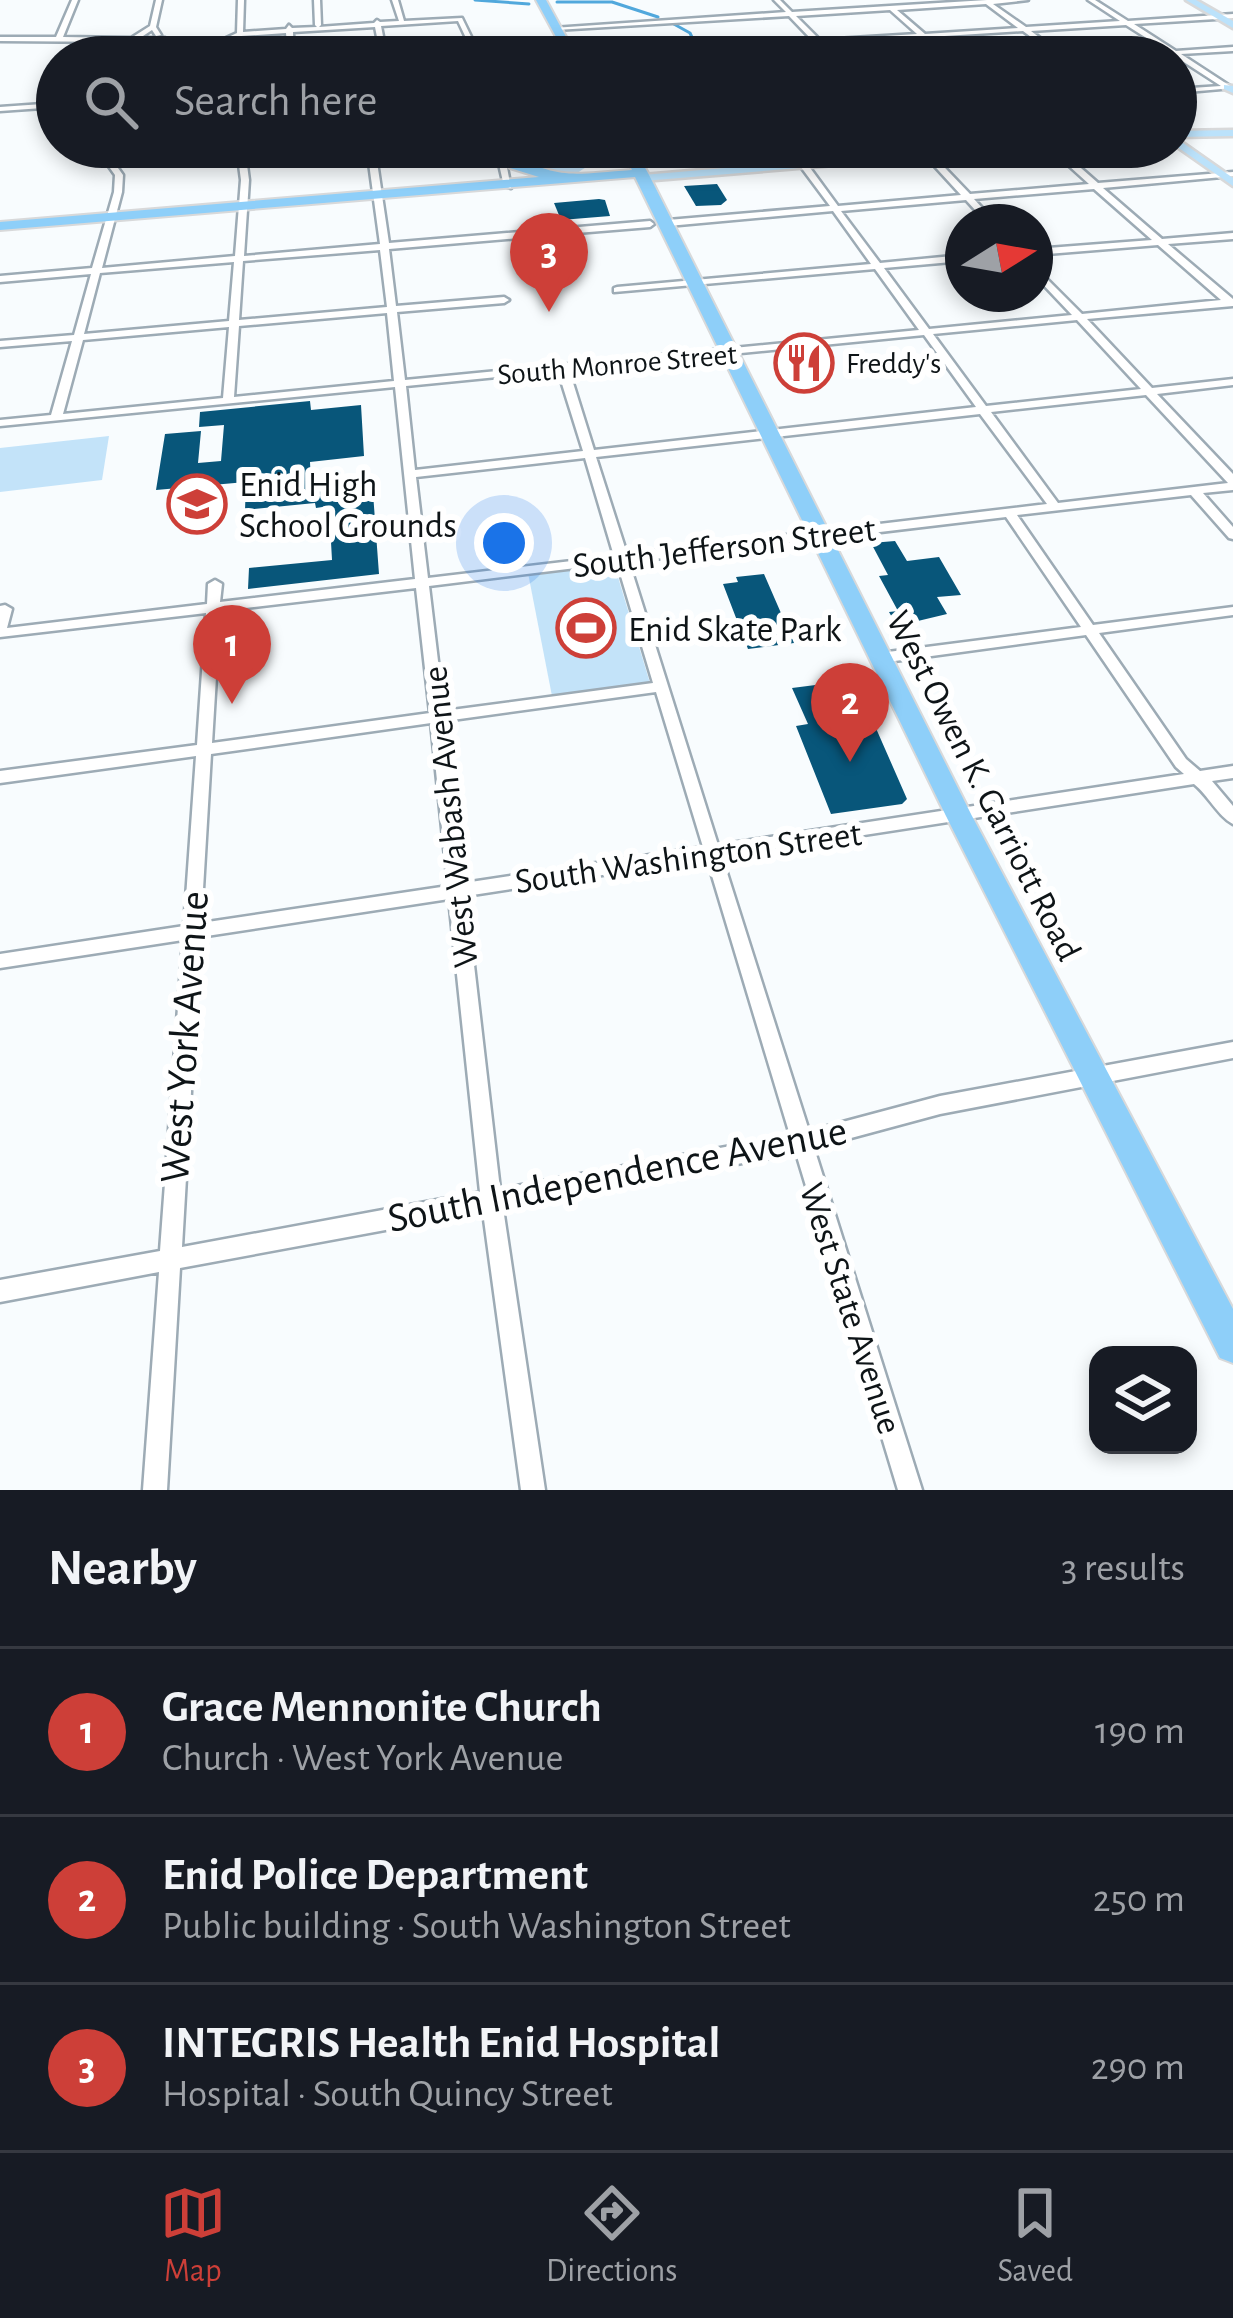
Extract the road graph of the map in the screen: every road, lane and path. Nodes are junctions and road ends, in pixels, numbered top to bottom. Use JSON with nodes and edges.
{"nodes":[{"id":1,"x":75,"y":0,"type":"edge"},
{"id":2,"x":159,"y":0,"type":"edge"},
{"id":3,"x":241,"y":0,"type":"edge"},
{"id":4,"x":317,"y":0,"type":"edge"},
{"id":5,"x":395,"y":0,"type":"edge"},
{"id":6,"x":541,"y":0,"type":"edge"},
{"id":7,"x":777,"y":0,"type":"edge"},
{"id":8,"x":882,"y":0,"type":"edge"},
{"id":9,"x":1025,"y":0,"type":"edge"},
{"id":10,"x":1090,"y":0,"type":"edge"},
{"id":11,"x":1190,"y":0,"type":"edge"},
{"id":12,"x":1219,"y":0,"type":"edge"},
{"id":13,"x":986,"y":1,"type":"edge"},
{"id":14,"x":891,"y":8,"type":"junction"},
{"id":15,"x":790,"y":14,"type":"junction"},
{"id":16,"x":1233,"y":16,"type":"edge"},
{"id":17,"x":1220,"y":17,"type":"junction"},
{"id":18,"x":401,"y":20,"type":"junction"},
{"id":19,"x":377,"y":22,"type":"junction"},
{"id":20,"x":1127,"y":23,"type":"junction"},
{"id":21,"x":318,"y":25,"type":"junction"},
{"id":22,"x":153,"y":27,"type":"junction"},
{"id":23,"x":289,"y":27,"type":"junction"},
{"id":24,"x":556,"y":28,"type":"junction"},
{"id":25,"x":1025,"y":30,"type":"junction"},
{"id":26,"x":240,"y":34,"type":"junction"},
{"id":27,"x":60,"y":36,"type":"edge"},
{"id":28,"x":134,"y":36,"type":"edge"},
{"id":29,"x":161,"y":36,"type":"edge"},
{"id":30,"x":236,"y":36,"type":"edge"},
{"id":31,"x":290,"y":36,"type":"edge"},
{"id":32,"x":380,"y":36,"type":"edge"},
{"id":33,"x":468,"y":36,"type":"edge"},
{"id":34,"x":560,"y":36,"type":"edge"},
{"id":35,"x":811,"y":36,"type":"edge"},
{"id":36,"x":923,"y":36,"type":"joint"},
{"id":37,"x":1033,"y":36,"type":"edge"},
{"id":38,"x":1147,"y":36,"type":"edge"},
{"id":39,"x":36,"y":38,"type":"edge"},
{"id":40,"x":0,"y":39,"type":"edge"},
{"id":41,"x":1233,"y":49,"type":"edge"},
{"id":42,"x":1197,"y":51,"type":"edge"},
{"id":43,"x":1197,"y":67,"type":"edge"},
{"id":44,"x":1231,"y":88,"type":"edge"},
{"id":45,"x":1197,"y":90,"type":"edge"},
{"id":46,"x":36,"y":106,"type":"edge"},
{"id":47,"x":0,"y":109,"type":"edge"},
{"id":48,"x":1233,"y":130,"type":"edge"},
{"id":49,"x":1197,"y":134,"type":"edge"},
{"id":50,"x":1197,"y":154,"type":"edge"},
{"id":51,"x":114,"y":168,"type":"edge"},
{"id":52,"x":244,"y":168,"type":"edge"},
{"id":53,"x":376,"y":168,"type":"edge"},
{"id":54,"x":504,"y":168,"type":"edge"},
{"id":55,"x":524,"y":168,"type":"edge"},
{"id":56,"x":627,"y":168,"type":"edge"},
{"id":57,"x":631,"y":168,"type":"edge"},
{"id":58,"x":743,"y":168,"type":"edge"},
{"id":59,"x":806,"y":168,"type":"edge"},
{"id":60,"x":941,"y":168,"type":"edge"},
{"id":61,"x":1076,"y":168,"type":"edge"},
{"id":62,"x":633,"y":176,"type":"junction"},
{"id":63,"x":1229,"y":178,"type":"edge"},
{"id":64,"x":559,"y":179,"type":"junction"},
{"id":65,"x":1096,"y":185,"type":"junction"},
{"id":66,"x":508,"y":186,"type":"junction"},
{"id":67,"x":379,"y":196,"type":"junction"},
{"id":68,"x":967,"y":196,"type":"junction"},
{"id":69,"x":974,"y":204,"type":"edge"},
{"id":70,"x":244,"y":207,"type":"junction"},
{"id":71,"x":833,"y":207,"type":"junction"},
{"id":72,"x":110,"y":217,"type":"junction"},
{"id":73,"x":668,"y":223,"type":"junction"},
{"id":74,"x":650,"y":224,"type":"junction"},
{"id":75,"x":0,"y":226,"type":"edge"},
{"id":76,"x":523,"y":235,"type":"junction"},
{"id":77,"x":1233,"y":236,"type":"edge"},
{"id":78,"x":1159,"y":241,"type":"junction"},
{"id":79,"x":384,"y":247,"type":"junction"},
{"id":80,"x":1053,"y":250,"type":"edge"},
{"id":81,"x":679,"y":255,"type":"junction"},
{"id":82,"x":239,"y":259,"type":"junction"},
{"id":83,"x":945,"y":260,"type":"edge"},
{"id":84,"x":533,"y":264,"type":"dead end"},
{"id":85,"x":877,"y":266,"type":"junction"},
{"id":86,"x":94,"y":271,"type":"junction"},
{"id":87,"x":0,"y":279,"type":"edge"},
{"id":88,"x":691,"y":283,"type":"junction"},
{"id":89,"x":617,"y":290,"type":"dead end"},
{"id":90,"x":1053,"y":290,"type":"edge"},
{"id":91,"x":504,"y":300,"type":"dead end"},
{"id":92,"x":1232,"y":304,"type":"edge"},
{"id":93,"x":391,"y":310,"type":"junction"},
{"id":94,"x":1078,"y":317,"type":"junction"},
{"id":95,"x":233,"y":324,"type":"junction"},
{"id":96,"x":926,"y":333,"type":"junction"},
{"id":97,"x":77,"y":337,"type":"junction"},
{"id":98,"x":0,"y":344,"type":"edge"},
{"id":99,"x":727,"y":352,"type":"junction"},
{"id":100,"x":563,"y":369,"type":"junction"},
{"id":101,"x":1233,"y":382,"type":"edge"},
{"id":102,"x":399,"y":384,"type":"junction"},
{"id":103,"x":1148,"y":392,"type":"junction"},
{"id":104,"x":228,"y":401,"type":"junction"},
{"id":105,"x":983,"y":410,"type":"junction"},
{"id":106,"x":56,"y":418,"type":"junction"},
{"id":107,"x":0,"y":424,"type":"edge"},
{"id":108,"x":769,"y":434,"type":"junction"},
{"id":109,"x":589,"y":454,"type":"junction"},
{"id":110,"x":410,"y":474,"type":"junction"},
{"id":111,"x":1233,"y":484,"type":"edge"},
{"id":112,"x":1194,"y":490,"type":"junction"},
{"id":113,"x":1054,"y":506,"type":"junction"},
{"id":114,"x":1008,"y":511,"type":"junction"},
{"id":115,"x":819,"y":534,"type":"junction"},
{"id":116,"x":1233,"y":535,"type":"edge"},
{"id":117,"x":620,"y":558,"type":"junction"},
{"id":118,"x":422,"y":582,"type":"junction"},
{"id":119,"x":215,"y":584,"type":"dead end"},
{"id":120,"x":213,"y":608,"type":"junction"},
{"id":121,"x":5,"y":609,"type":"dead end"},
{"id":122,"x":1233,"y":611,"type":"edge"},
{"id":123,"x":1090,"y":630,"type":"junction"},
{"id":124,"x":0,"y":632,"type":"edge"},
{"id":125,"x":880,"y":658,"type":"junction"},
{"id":126,"x":660,"y":687,"type":"junction"},
{"id":127,"x":438,"y":718,"type":"junction"},
{"id":128,"x":202,"y":751,"type":"junction"},
{"id":129,"x":1233,"y":772,"type":"edge"},
{"id":130,"x":0,"y":777,"type":"edge"},
{"id":131,"x":1198,"y":778,"type":"junction"},
{"id":132,"x":959,"y":816,"type":"junction"},
{"id":133,"x":1233,"y":818,"type":"edge"},
{"id":134,"x":710,"y":853,"type":"junction"},
{"id":135,"x":457,"y":890,"type":"junction"},
{"id":136,"x":190,"y":932,"type":"junction"},
{"id":137,"x":0,"y":961,"type":"edge"},
{"id":138,"x":1233,"y":1050,"type":"edge"},
{"id":139,"x":1093,"y":1077,"type":"junction"},
{"id":140,"x":800,"y":1143,"type":"junction"},
{"id":141,"x":491,"y":1197,"type":"junction"},
{"id":142,"x":168,"y":1259,"type":"junction"},
{"id":143,"x":0,"y":1291,"type":"edge"},
{"id":144,"x":1233,"y":1345,"type":"edge"},
{"id":145,"x":155,"y":1490,"type":"edge"},
{"id":146,"x":533,"y":1490,"type":"edge"},
{"id":147,"x":910,"y":1490,"type":"edge"}],
"edges":[{"from":1,"to":27,"type":"street"},
{"from":2,"to":22,"type":"street"},
{"from":3,"to":26,"type":"street"},
{"from":4,"to":21,"type":"street"},
{"from":5,"to":18,"type":"street"},
{"from":6,"to":24,"type":"highway"},
{"from":7,"to":15,"type":"street"},
{"from":8,"to":14,"type":"street"},
{"from":9,"to":13,"type":"street"},
{"from":10,"to":20,"type":"street"},
{"from":11,"to":17,"type":"main road"},
{"from":12,"to":16,"type":"main road"},
{"from":13,"to":14,"type":"street"},
{"from":13,"to":25,"type":"street"},
{"from":14,"to":15,"type":"street"},
{"from":14,"to":36,"type":"street"},
{"from":15,"to":24,"type":"street"},
{"from":15,"to":35,"type":"street"},
{"from":16,"to":17,"type":"main road"},
{"from":17,"to":20,"type":"street"},
{"from":18,"to":19,"type":"street"},
{"from":18,"to":33,"type":"street"},
{"from":19,"to":21,"type":"street"},
{"from":19,"to":32,"type":"street"},
{"from":20,"to":25,"type":"street"},
{"from":20,"to":38,"type":"street"},
{"from":21,"to":23,"type":"street"},
{"from":22,"to":28,"type":"street"},
{"from":22,"to":29,"type":"street"},
{"from":23,"to":26,"type":"street"},
{"from":23,"to":31,"type":"street"},
{"from":24,"to":34,"type":"highway"},
{"from":25,"to":36,"type":"street"},
{"from":25,"to":37,"type":"street"},
{"from":26,"to":30,"type":"street"},
{"from":39,"to":40,"type":"street"},
{"from":41,"to":42,"type":"street"},
{"from":43,"to":44,"type":"street"},
{"from":44,"to":45,"type":"street"},
{"from":46,"to":47,"type":"street"},
{"from":48,"to":49,"type":"main road"},
{"from":50,"to":63,"type":"main road"},
{"from":51,"to":72,"type":"street"},
{"from":52,"to":70,"type":"street"},
{"from":53,"to":67,"type":"street","name":"West Wabash Avenue"},
{"from":54,"to":66,"type":"street"},
{"from":55,"to":64,"type":"highway"},
{"from":56,"to":62,"type":"highway","name":"West Owen K. Garriott Road"},
{"from":57,"to":62,"type":"highway","name":"West Owen K. Garriott Road"},
{"from":58,"to":62,"type":"main road"},
{"from":59,"to":71,"type":"street"},
{"from":60,"to":68,"type":"street"},
{"from":61,"to":65,"type":"street"},
{"from":62,"to":64,"type":"highway"},
{"from":62,"to":66,"type":"highway"},
{"from":62,"to":73,"type":"highway","name":"West Owen K. Garriott Road"},
{"from":62,"to":74,"type":"highway","name":"West Owen K. Garriott Road"},
{"from":63,"to":65,"type":"street"},
{"from":64,"to":66,"type":"highway"},
{"from":65,"to":68,"type":"street"},
{"from":65,"to":78,"type":"street"},
{"from":66,"to":67,"type":"highway"},
{"from":67,"to":70,"type":"highway"},
{"from":67,"to":79,"type":"street","name":"West Wabash Avenue"},
{"from":68,"to":69,"type":"street"},
{"from":68,"to":71,"type":"street"},
{"from":70,"to":72,"type":"highway"},
{"from":70,"to":82,"type":"street"},
{"from":71,"to":73,"type":"street"},
{"from":71,"to":85,"type":"street"},
{"from":72,"to":75,"type":"highway"},
{"from":72,"to":86,"type":"street"},
{"from":73,"to":81,"type":"highway","name":"West Owen K. Garriott Road"},
{"from":74,"to":76,"type":"street"},
{"from":74,"to":81,"type":"highway","name":"West Owen K. Garriott Road"},
{"from":76,"to":79,"type":"street"},
{"from":76,"to":84,"type":"street"},
{"from":77,"to":78,"type":"street"},
{"from":78,"to":80,"type":"street"},
{"from":78,"to":92,"type":"street"},
{"from":79,"to":82,"type":"street"},
{"from":79,"to":93,"type":"street","name":"West Wabash Avenue"},
{"from":81,"to":88,"type":"highway","name":"West Owen K. Garriott Road"},
{"from":82,"to":86,"type":"street"},
{"from":82,"to":95,"type":"street"},
{"from":83,"to":85,"type":"street"},
{"from":85,"to":88,"type":"street"},
{"from":85,"to":96,"type":"street"},
{"from":86,"to":87,"type":"street"},
{"from":86,"to":97,"type":"street"},
{"from":88,"to":89,"type":"street"},
{"from":88,"to":99,"type":"highway","name":"West Owen K. Garriott Road"},
{"from":90,"to":94,"type":"street"},
{"from":91,"to":93,"type":"street"},
{"from":92,"to":94,"type":"street","name":"South Monroe Street"},
{"from":93,"to":95,"type":"street"},
{"from":93,"to":102,"type":"street","name":"West Wabash Avenue"},
{"from":94,"to":96,"type":"street","name":"South Monroe Street"},
{"from":94,"to":103,"type":"street"},
{"from":95,"to":97,"type":"street"},
{"from":95,"to":104,"type":"street"},
{"from":96,"to":99,"type":"street","name":"South Monroe Street"},
{"from":96,"to":105,"type":"street"},
{"from":97,"to":98,"type":"street"},
{"from":97,"to":106,"type":"street"},
{"from":99,"to":100,"type":"street","name":"South Monroe Street"},
{"from":99,"to":108,"type":"highway","name":"West Owen K. Garriott Road"},
{"from":100,"to":102,"type":"street","name":"South Monroe Street"},
{"from":100,"to":109,"type":"street","name":"West State Avenue"},
{"from":101,"to":103,"type":"street"},
{"from":102,"to":104,"type":"street","name":"South Monroe Street"},
{"from":102,"to":110,"type":"street","name":"West Wabash Avenue"},
{"from":103,"to":105,"type":"street"},
{"from":103,"to":111,"type":"street"},
{"from":104,"to":106,"type":"street","name":"South Monroe Street"},
{"from":105,"to":108,"type":"street"},
{"from":105,"to":113,"type":"street"},
{"from":106,"to":107,"type":"street","name":"South Monroe Street"},
{"from":108,"to":109,"type":"street"},
{"from":108,"to":115,"type":"highway","name":"West Owen K. Garriott Road"},
{"from":109,"to":110,"type":"street"},
{"from":109,"to":117,"type":"street","name":"West State Avenue"},
{"from":110,"to":118,"type":"street","name":"West Wabash Avenue"},
{"from":111,"to":112,"type":"street","name":"South Jefferson Street"},
{"from":112,"to":113,"type":"street","name":"South Jefferson Street"},
{"from":112,"to":116,"type":"street"},
{"from":113,"to":114,"type":"street","name":"South Jefferson Street"},
{"from":114,"to":115,"type":"street","name":"South Jefferson Street"},
{"from":114,"to":123,"type":"street"},
{"from":115,"to":117,"type":"street","name":"South Jefferson Street"},
{"from":115,"to":125,"type":"highway","name":"West Owen K. Garriott Road"},
{"from":117,"to":118,"type":"street","name":"South Jefferson Street"},
{"from":117,"to":126,"type":"street","name":"West State Avenue"},
{"from":118,"to":120,"type":"street","name":"South Jefferson Street"},
{"from":118,"to":127,"type":"street","name":"West Wabash Avenue"},
{"from":119,"to":120,"type":"street","name":"West York Avenue"},
{"from":120,"to":124,"type":"street","name":"South Jefferson Street"},
{"from":120,"to":128,"type":"street","name":"West York Avenue"},
{"from":121,"to":124,"type":"street"},
{"from":122,"to":123,"type":"street"},
{"from":123,"to":125,"type":"street"},
{"from":123,"to":131,"type":"street"},
{"from":125,"to":132,"type":"highway","name":"West Owen K. Garriott Road"},
{"from":126,"to":127,"type":"street"},
{"from":126,"to":134,"type":"street","name":"West State Avenue"},
{"from":127,"to":128,"type":"street"},
{"from":127,"to":135,"type":"street","name":"West Wabash Avenue"},
{"from":128,"to":130,"type":"street"},
{"from":128,"to":136,"type":"street","name":"West York Avenue"},
{"from":129,"to":131,"type":"street","name":"South Washington Street"},
{"from":131,"to":132,"type":"street","name":"South Washington Street"},
{"from":131,"to":133,"type":"street"},
{"from":132,"to":134,"type":"street","name":"South Washington Street"},
{"from":132,"to":139,"type":"highway","name":"West Owen K. Garriott Road"},
{"from":134,"to":135,"type":"street","name":"South Washington Street"},
{"from":134,"to":140,"type":"street","name":"West State Avenue"},
{"from":135,"to":136,"type":"street","name":"South Washington Street"},
{"from":135,"to":141,"type":"street","name":"West Wabash Avenue"},
{"from":136,"to":137,"type":"street","name":"South Washington Street"},
{"from":136,"to":142,"type":"street","name":"West York Avenue"},
{"from":138,"to":139,"type":"street","name":"South Independence Avenue"},
{"from":139,"to":140,"type":"street","name":"South Independence Avenue"},
{"from":139,"to":144,"type":"highway","name":"West Owen K. Garriott Road"},
{"from":140,"to":141,"type":"street","name":"South Independence Avenue"},
{"from":140,"to":147,"type":"street","name":"West State Avenue"},
{"from":141,"to":142,"type":"street","name":"South Independence Avenue"},
{"from":141,"to":146,"type":"street","name":"West Wabash Avenue"},
{"from":142,"to":143,"type":"street","name":"South Independence Avenue"},
{"from":142,"to":145,"type":"street","name":"West York Avenue"}]}
